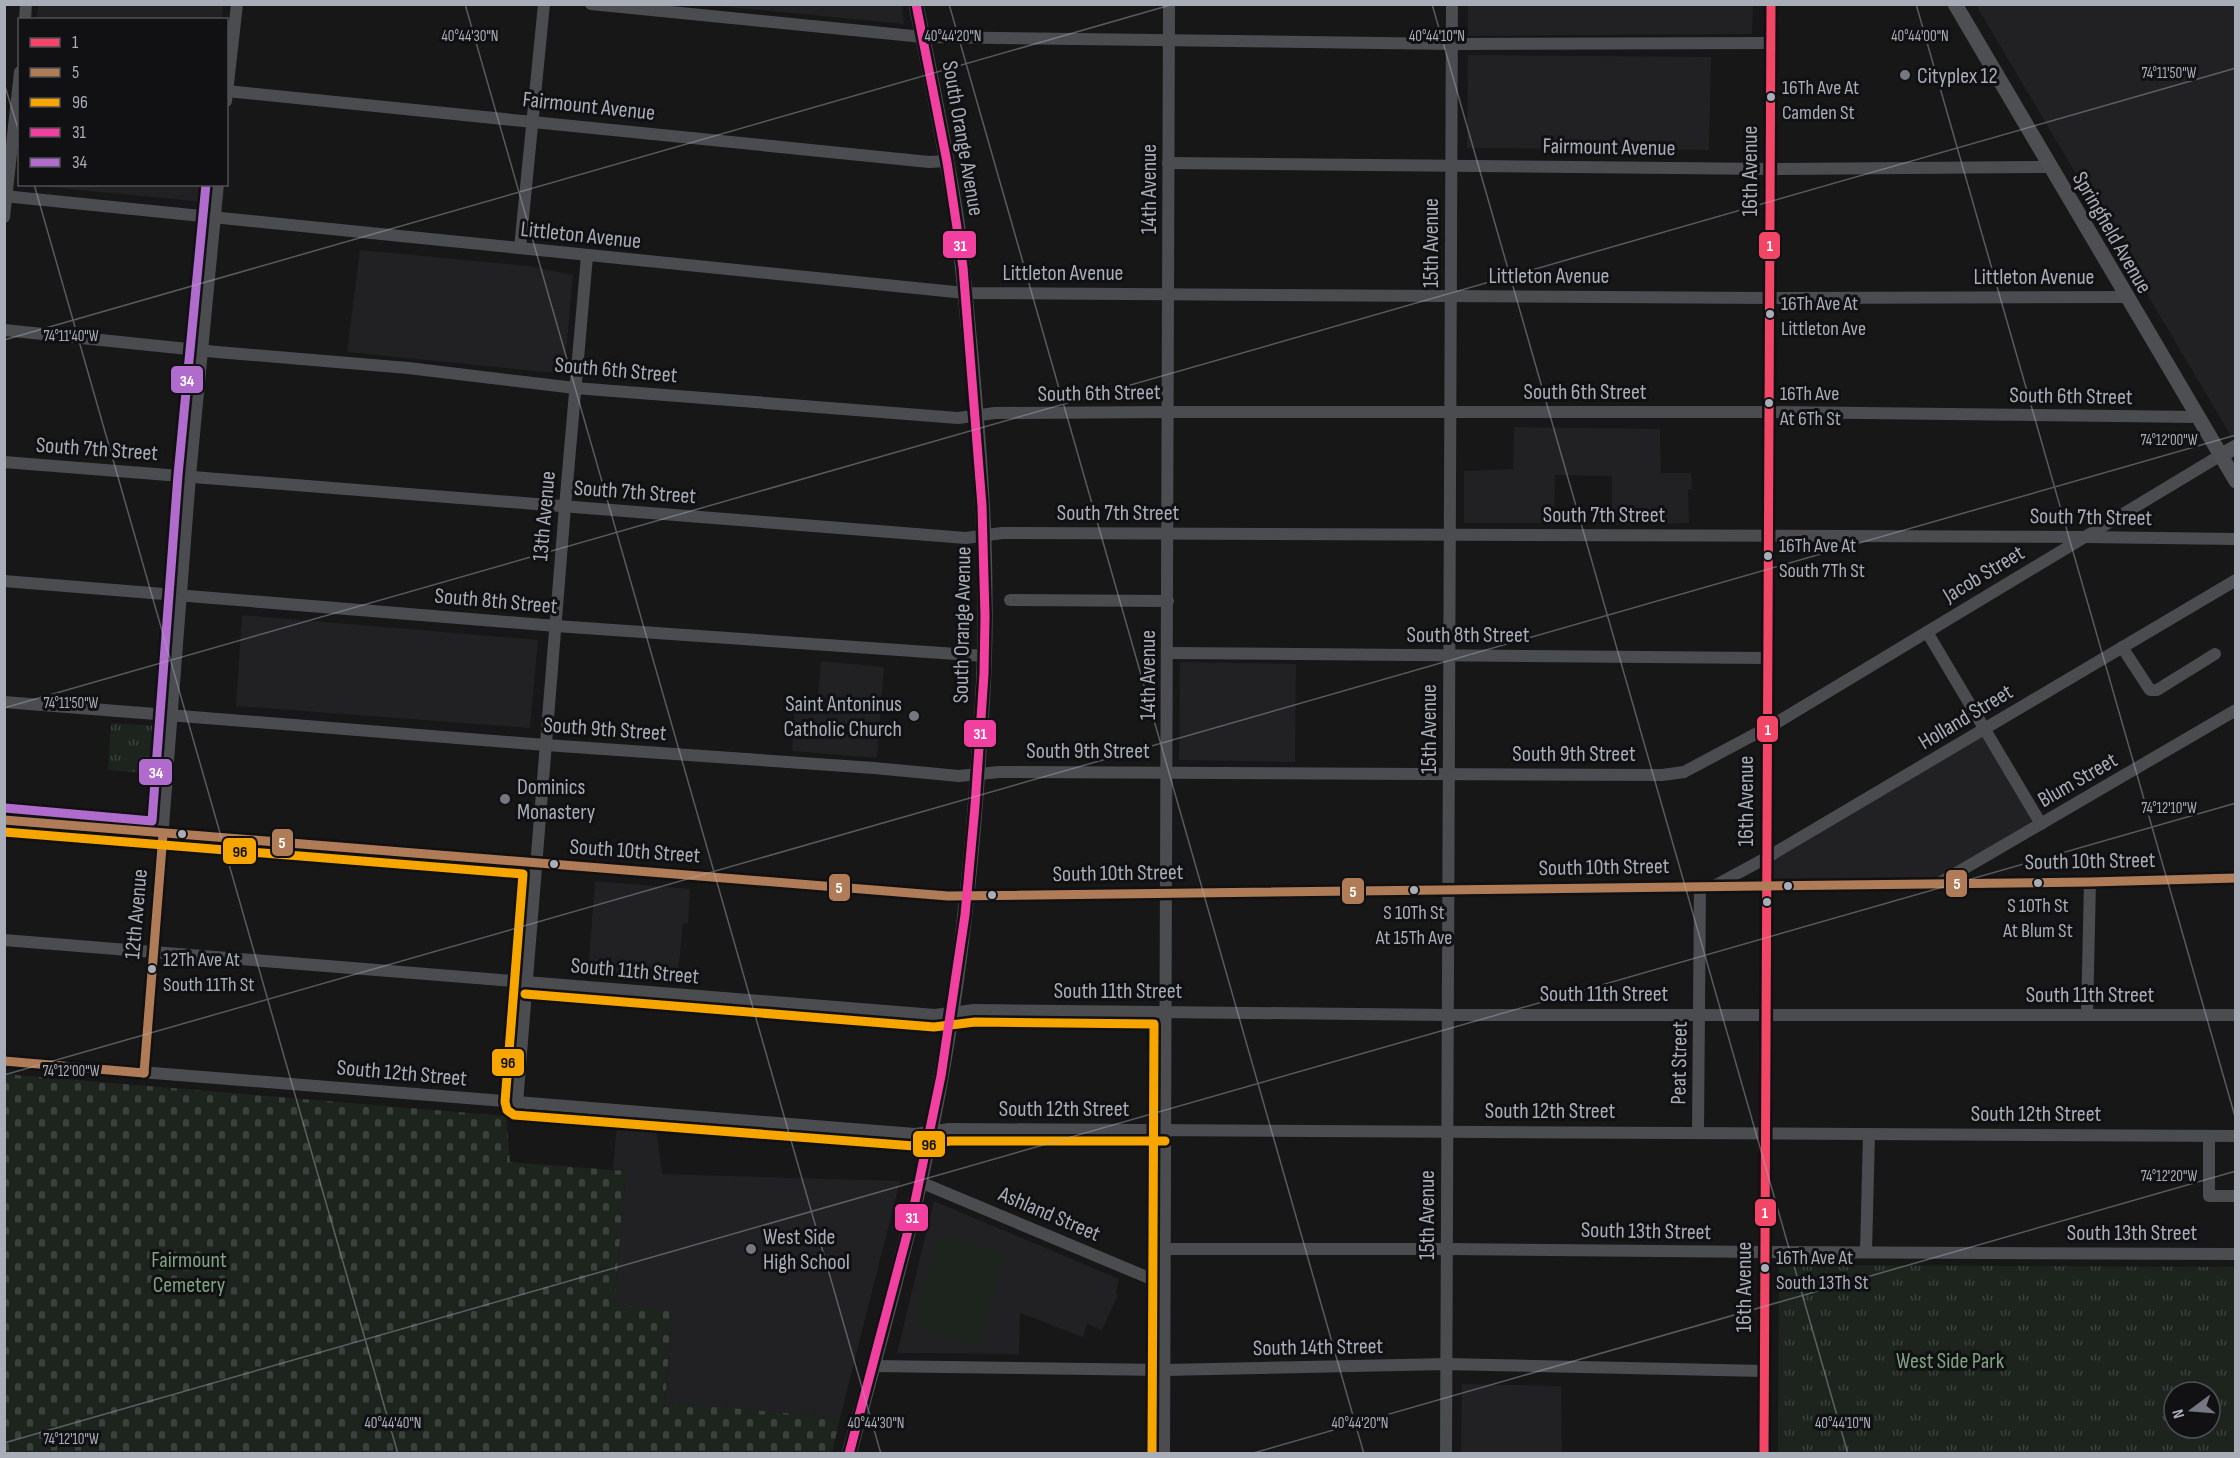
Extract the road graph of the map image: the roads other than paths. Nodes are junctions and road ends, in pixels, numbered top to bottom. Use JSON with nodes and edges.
{"nodes":[{"id":1,"x":237,"y":4,"type":"edge"},
{"id":2,"x":544,"y":4,"type":"edge"},
{"id":3,"x":591,"y":4,"type":"edge"},
{"id":4,"x":916,"y":4,"type":"edge"},
{"id":5,"x":1169,"y":4,"type":"edge"},
{"id":6,"x":1452,"y":4,"type":"edge"},
{"id":7,"x":1771,"y":4,"type":"edge"},
{"id":8,"x":1954,"y":4,"type":"edge"},
{"id":9,"x":922,"y":37,"type":"junction"},
{"id":10,"x":1169,"y":40,"type":"junction"},
{"id":11,"x":1770,"y":43,"type":"junction"},
{"id":12,"x":1452,"y":44,"type":"junction"},
{"id":13,"x":228,"y":87,"type":"edge"},
{"id":14,"x":18,"y":90,"type":"edge"},
{"id":15,"x":228,"y":96,"type":"edge"},
{"id":16,"x":533,"y":121,"type":"junction"},
{"id":17,"x":947,"y":161,"type":"junction"},
{"id":18,"x":1168,"y":163,"type":"junction"},
{"id":19,"x":1451,"y":166,"type":"junction"},
{"id":20,"x":2049,"y":167,"type":"junction"},
{"id":21,"x":1770,"y":169,"type":"junction"},
{"id":22,"x":218,"y":186,"type":"edge"},
{"id":23,"x":6,"y":196,"type":"edge"},
{"id":24,"x":4,"y":217,"type":"edge"},
{"id":25,"x":215,"y":219,"type":"junction"},
{"id":26,"x":520,"y":248,"type":"junction"},
{"id":27,"x":587,"y":256,"type":"junction"},
{"id":28,"x":965,"y":293,"type":"junction"},
{"id":29,"x":1169,"y":293,"type":"junction"},
{"id":30,"x":1451,"y":295,"type":"junction"},
{"id":31,"x":2125,"y":297,"type":"junction"},
{"id":32,"x":1770,"y":298,"type":"junction"},
{"id":33,"x":4,"y":330,"type":"edge"},
{"id":34,"x":202,"y":350,"type":"junction"},
{"id":35,"x":574,"y":388,"type":"junction"},
{"id":36,"x":1168,"y":412,"type":"junction"},
{"id":37,"x":1450,"y":412,"type":"junction"},
{"id":38,"x":1769,"y":412,"type":"junction"},
{"id":39,"x":977,"y":417,"type":"junction"},
{"id":40,"x":2198,"y":417,"type":"junction"},
{"id":41,"x":2235,"y":447,"type":"edge"},
{"id":42,"x":2221,"y":455,"type":"junction"},
{"id":43,"x":4,"y":462,"type":"edge"},
{"id":44,"x":190,"y":476,"type":"junction"},
{"id":45,"x":2235,"y":481,"type":"edge"},
{"id":46,"x":565,"y":507,"type":"junction"},
{"id":47,"x":1168,"y":534,"type":"junction"},
{"id":48,"x":1450,"y":534,"type":"junction"},
{"id":49,"x":984,"y":535,"type":"junction"},
{"id":50,"x":1768,"y":536,"type":"junction"},
{"id":51,"x":2085,"y":537,"type":"junction"},
{"id":52,"x":2235,"y":539,"type":"edge"},
{"id":53,"x":2235,"y":580,"type":"edge"},
{"id":54,"x":4,"y":582,"type":"edge"},
{"id":55,"x":181,"y":596,"type":"junction"},
{"id":56,"x":1010,"y":600,"type":"dead end"},
{"id":57,"x":1168,"y":601,"type":"junction"},
{"id":58,"x":555,"y":626,"type":"junction"},
{"id":59,"x":1927,"y":632,"type":"junction"},
{"id":60,"x":2122,"y":647,"type":"junction"},
{"id":61,"x":1168,"y":653,"type":"junction"},
{"id":62,"x":2215,"y":654,"type":"dead end"},
{"id":63,"x":1449,"y":655,"type":"junction"},
{"id":64,"x":985,"y":656,"type":"junction"},
{"id":65,"x":1767,"y":658,"type":"junction"},
{"id":66,"x":4,"y":702,"type":"edge"},
{"id":67,"x":2235,"y":710,"type":"edge"},
{"id":68,"x":171,"y":714,"type":"junction"},
{"id":69,"x":1767,"y":728,"type":"junction"},
{"id":70,"x":1984,"y":729,"type":"junction"},
{"id":71,"x":546,"y":745,"type":"junction"},
{"id":72,"x":1167,"y":771,"type":"junction"},
{"id":73,"x":1449,"y":773,"type":"junction"},
{"id":74,"x":979,"y":775,"type":"junction"},
{"id":75,"x":4,"y":820,"type":"edge"},
{"id":76,"x":2041,"y":824,"type":"junction"},
{"id":77,"x":163,"y":834,"type":"junction"},
{"id":78,"x":1766,"y":858,"type":"junction"},
{"id":79,"x":536,"y":863,"type":"junction"},
{"id":80,"x":2235,"y":878,"type":"edge"},
{"id":81,"x":2090,"y":882,"type":"junction"},
{"id":82,"x":1938,"y":883,"type":"junction"},
{"id":83,"x":1766,"y":885,"type":"junction"},
{"id":84,"x":1700,"y":886,"type":"junction"},
{"id":85,"x":1715,"y":886,"type":"junction"},
{"id":86,"x":1448,"y":889,"type":"junction"},
{"id":87,"x":1166,"y":892,"type":"junction"},
{"id":88,"x":967,"y":896,"type":"junction"},
{"id":89,"x":4,"y":940,"type":"edge"},
{"id":90,"x":153,"y":952,"type":"junction"},
{"id":91,"x":526,"y":982,"type":"junction"},
{"id":92,"x":1166,"y":1012,"type":"junction"},
{"id":93,"x":952,"y":1014,"type":"junction"},
{"id":94,"x":1448,"y":1014,"type":"junction"},
{"id":95,"x":1700,"y":1014,"type":"junction"},
{"id":96,"x":1765,"y":1014,"type":"junction"},
{"id":97,"x":2087,"y":1015,"type":"junction"},
{"id":98,"x":2235,"y":1015,"type":"edge"},
{"id":99,"x":4,"y":1061,"type":"edge"},
{"id":100,"x":144,"y":1073,"type":"junction"},
{"id":101,"x":517,"y":1102,"type":"junction"},
{"id":102,"x":1165,"y":1129,"type":"junction"},
{"id":103,"x":1447,"y":1131,"type":"junction"},
{"id":104,"x":930,"y":1132,"type":"junction"},
{"id":105,"x":1698,"y":1132,"type":"junction"},
{"id":106,"x":1764,"y":1133,"type":"junction"},
{"id":107,"x":1869,"y":1134,"type":"junction"},
{"id":108,"x":2209,"y":1136,"type":"junction"},
{"id":109,"x":2235,"y":1136,"type":"edge"},
{"id":110,"x":920,"y":1182,"type":"junction"},
{"id":111,"x":2235,"y":1196,"type":"edge"},
{"id":112,"x":1164,"y":1249,"type":"junction"},
{"id":113,"x":1447,"y":1249,"type":"junction"},
{"id":114,"x":1764,"y":1252,"type":"junction"},
{"id":115,"x":1866,"y":1252,"type":"junction"},
{"id":116,"x":2235,"y":1254,"type":"edge"},
{"id":117,"x":1164,"y":1281,"type":"junction"},
{"id":118,"x":1446,"y":1364,"type":"junction"},
{"id":119,"x":873,"y":1366,"type":"junction"},
{"id":120,"x":1164,"y":1370,"type":"junction"},
{"id":121,"x":1764,"y":1371,"type":"junction"},
{"id":122,"x":849,"y":1454,"type":"edge"},
{"id":123,"x":1164,"y":1454,"type":"edge"},
{"id":124,"x":1446,"y":1454,"type":"edge"},
{"id":125,"x":1764,"y":1454,"type":"edge"}],
"edges":[{"from":1,"to":13,"type":"street"},
{"from":2,"to":16,"type":"street"},
{"from":3,"to":9,"type":"street"},
{"from":4,"to":9,"type":"main road","name":"South Orange Avenue"},
{"from":5,"to":10,"type":"street","name":"14th Avenue"},
{"from":6,"to":12,"type":"street","name":"15th Avenue"},
{"from":7,"to":11,"type":"street","name":"16th Avenue"},
{"from":8,"to":20,"type":"main road","name":"Springfield Avenue"},
{"from":9,"to":10,"type":"street"},
{"from":9,"to":17,"type":"main road","name":"South Orange Avenue"},
{"from":10,"to":12,"type":"street"},
{"from":10,"to":18,"type":"street","name":"14th Avenue"},
{"from":11,"to":12,"type":"street"},
{"from":11,"to":21,"type":"street","name":"16th Avenue"},
{"from":12,"to":19,"type":"street","name":"15th Avenue"},
{"from":14,"to":23,"type":"street"},
{"from":15,"to":16,"type":"street","name":"Fairmount Avenue"},
{"from":16,"to":17,"type":"street","name":"Fairmount Avenue"},
{"from":16,"to":26,"type":"street"},
{"from":17,"to":28,"type":"main road","name":"South Orange Avenue"},
{"from":18,"to":19,"type":"street","name":"Fairmount Avenue"},
{"from":18,"to":29,"type":"street","name":"14th Avenue"},
{"from":19,"to":21,"type":"street","name":"Fairmount Avenue"},
{"from":19,"to":30,"type":"street","name":"15th Avenue"},
{"from":20,"to":21,"type":"street","name":"Fairmount Avenue"},
{"from":20,"to":31,"type":"main road","name":"Springfield Avenue"},
{"from":21,"to":32,"type":"street","name":"16th Avenue"},
{"from":22,"to":25,"type":"street","name":"12th Avenue"},
{"from":23,"to":24,"type":"street"},
{"from":23,"to":25,"type":"street","name":"Littleton Avenue"},
{"from":25,"to":26,"type":"street","name":"Littleton Avenue"},
{"from":25,"to":34,"type":"street","name":"12th Avenue"},
{"from":26,"to":27,"type":"street","name":"Littleton Avenue"},
{"from":27,"to":28,"type":"street","name":"Littleton Avenue"},
{"from":27,"to":35,"type":"street","name":"13th Avenue"},
{"from":28,"to":29,"type":"street","name":"Littleton Avenue"},
{"from":28,"to":39,"type":"main road","name":"South Orange Avenue"},
{"from":29,"to":30,"type":"street","name":"Littleton Avenue"},
{"from":29,"to":36,"type":"street","name":"14th Avenue"},
{"from":30,"to":32,"type":"street","name":"Littleton Avenue"},
{"from":30,"to":37,"type":"street","name":"15th Avenue"},
{"from":31,"to":32,"type":"street","name":"Littleton Avenue"},
{"from":31,"to":40,"type":"main road","name":"Springfield Avenue"},
{"from":32,"to":38,"type":"street","name":"16th Avenue"},
{"from":33,"to":34,"type":"street","name":"South 6th Street"},
{"from":34,"to":35,"type":"street","name":"South 6th Street"},
{"from":34,"to":44,"type":"street","name":"12th Avenue"},
{"from":35,"to":39,"type":"street","name":"South 6th Street"},
{"from":35,"to":46,"type":"street","name":"13th Avenue"},
{"from":36,"to":37,"type":"street","name":"South 6th Street"},
{"from":36,"to":39,"type":"street","name":"South 6th Street"},
{"from":36,"to":47,"type":"street","name":"14th Avenue"},
{"from":37,"to":38,"type":"street","name":"South 6th Street"},
{"from":37,"to":48,"type":"street","name":"15th Avenue"},
{"from":38,"to":40,"type":"street","name":"South 6th Street"},
{"from":38,"to":50,"type":"street","name":"16th Avenue"},
{"from":39,"to":49,"type":"main road","name":"South Orange Avenue"},
{"from":40,"to":42,"type":"main road","name":"Springfield Avenue"},
{"from":41,"to":42,"type":"main road"},
{"from":42,"to":45,"type":"main road","name":"Springfield Avenue"},
{"from":42,"to":51,"type":"street","name":"Jacob Street"},
{"from":43,"to":44,"type":"street","name":"South 7th Street"},
{"from":44,"to":46,"type":"street","name":"South 7th Street"},
{"from":44,"to":55,"type":"street","name":"12th Avenue"},
{"from":46,"to":49,"type":"street","name":"South 7th Street"},
{"from":46,"to":58,"type":"street","name":"13th Avenue"},
{"from":47,"to":48,"type":"street","name":"South 7th Street"},
{"from":47,"to":49,"type":"street","name":"South 7th Street"},
{"from":47,"to":57,"type":"street","name":"14th Avenue"},
{"from":48,"to":50,"type":"street","name":"South 7th Street"},
{"from":48,"to":63,"type":"street","name":"15th Avenue"},
{"from":49,"to":64,"type":"main road","name":"South Orange Avenue"},
{"from":50,"to":51,"type":"street","name":"South 7th Street"},
{"from":50,"to":65,"type":"street","name":"16th Avenue"},
{"from":51,"to":52,"type":"street","name":"South 7th Street"},
{"from":51,"to":59,"type":"street","name":"Jacob Street"},
{"from":53,"to":60,"type":"street","name":"Holland Street"},
{"from":54,"to":55,"type":"street","name":"South 8th Street"},
{"from":55,"to":58,"type":"street","name":"South 8th Street"},
{"from":55,"to":68,"type":"street","name":"12th Avenue"},
{"from":56,"to":57,"type":"street"},
{"from":57,"to":61,"type":"street","name":"14th Avenue"},
{"from":58,"to":64,"type":"street","name":"South 8th Street"},
{"from":58,"to":71,"type":"street","name":"13th Avenue"},
{"from":59,"to":69,"type":"street","name":"Jacob Street"},
{"from":59,"to":70,"type":"street"},
{"from":60,"to":62,"type":"street"},
{"from":60,"to":70,"type":"street","name":"Holland Street"},
{"from":61,"to":63,"type":"street","name":"South 8th Street"},
{"from":61,"to":72,"type":"street","name":"14th Avenue"},
{"from":63,"to":65,"type":"street","name":"South 8th Street"},
{"from":63,"to":73,"type":"street","name":"15th Avenue"},
{"from":64,"to":74,"type":"main road","name":"South Orange Avenue"},
{"from":65,"to":69,"type":"street","name":"16th Avenue"},
{"from":66,"to":68,"type":"street","name":"South 9th Street"},
{"from":67,"to":76,"type":"street","name":"Blum Street"},
{"from":68,"to":71,"type":"street","name":"South 9th Street"},
{"from":68,"to":77,"type":"street","name":"12th Avenue"},
{"from":69,"to":73,"type":"street","name":"South 9th Street"},
{"from":69,"to":78,"type":"street","name":"16th Avenue"},
{"from":70,"to":76,"type":"street"},
{"from":70,"to":78,"type":"street","name":"Holland Street"},
{"from":71,"to":74,"type":"street","name":"South 9th Street"},
{"from":71,"to":79,"type":"street","name":"13th Avenue"},
{"from":72,"to":73,"type":"street","name":"South 9th Street"},
{"from":72,"to":74,"type":"street","name":"South 9th Street"},
{"from":72,"to":87,"type":"street","name":"14th Avenue"},
{"from":73,"to":86,"type":"street","name":"15th Avenue"},
{"from":74,"to":88,"type":"main road","name":"South Orange Avenue"},
{"from":75,"to":77,"type":"street","name":"South 10th Street"},
{"from":76,"to":82,"type":"street","name":"Blum Street"},
{"from":77,"to":79,"type":"street","name":"South 10th Street"},
{"from":77,"to":90,"type":"street","name":"12th Avenue"},
{"from":78,"to":83,"type":"street","name":"16th Avenue"},
{"from":78,"to":85,"type":"street","name":"Holland Street"},
{"from":79,"to":88,"type":"street","name":"South 10th Street"},
{"from":79,"to":91,"type":"street","name":"13th Avenue"},
{"from":80,"to":81,"type":"street","name":"South 10th Street"},
{"from":81,"to":82,"type":"street","name":"South 10th Street"},
{"from":81,"to":97,"type":"street"},
{"from":82,"to":83,"type":"street","name":"South 10th Street"},
{"from":83,"to":85,"type":"street","name":"South 10th Street"},
{"from":83,"to":96,"type":"street","name":"16th Avenue"},
{"from":84,"to":85,"type":"street","name":"South 10th Street"},
{"from":84,"to":86,"type":"street","name":"South 10th Street"},
{"from":84,"to":95,"type":"street","name":"Peat Street"},
{"from":86,"to":87,"type":"street","name":"South 10th Street"},
{"from":86,"to":94,"type":"street","name":"15th Avenue"},
{"from":87,"to":88,"type":"street","name":"South 10th Street"},
{"from":87,"to":92,"type":"street","name":"14th Avenue"},
{"from":88,"to":93,"type":"main road","name":"South Orange Avenue"},
{"from":89,"to":90,"type":"street","name":"South 11th Street"},
{"from":90,"to":91,"type":"street","name":"South 11th Street"},
{"from":90,"to":100,"type":"street","name":"12th Avenue"},
{"from":91,"to":93,"type":"street","name":"South 11th Street"},
{"from":91,"to":101,"type":"street","name":"13th Avenue"},
{"from":92,"to":93,"type":"street","name":"South 11th Street"},
{"from":92,"to":94,"type":"street","name":"South 11th Street"},
{"from":92,"to":102,"type":"street","name":"14th Avenue"},
{"from":93,"to":104,"type":"main road","name":"South Orange Avenue"},
{"from":94,"to":95,"type":"street","name":"South 11th Street"},
{"from":94,"to":103,"type":"street","name":"15th Avenue"},
{"from":95,"to":96,"type":"street","name":"South 11th Street"},
{"from":95,"to":105,"type":"street","name":"Peat Street"},
{"from":96,"to":97,"type":"street","name":"South 11th Street"},
{"from":96,"to":106,"type":"street","name":"16th Avenue"},
{"from":97,"to":98,"type":"street","name":"South 11th Street"},
{"from":99,"to":100,"type":"street","name":"South 12th Street"},
{"from":100,"to":101,"type":"street","name":"South 12th Street"},
{"from":101,"to":104,"type":"street","name":"South 12th Street"},
{"from":102,"to":103,"type":"street","name":"South 12th Street"},
{"from":102,"to":104,"type":"street","name":"South 12th Street"},
{"from":102,"to":112,"type":"street","name":"14th Avenue"},
{"from":103,"to":105,"type":"street","name":"South 12th Street"},
{"from":103,"to":113,"type":"street","name":"15th Avenue"},
{"from":104,"to":110,"type":"main road","name":"South Orange Avenue"},
{"from":105,"to":106,"type":"street","name":"South 12th Street"},
{"from":106,"to":107,"type":"street","name":"South 12th Street"},
{"from":106,"to":114,"type":"street","name":"16th Avenue"},
{"from":107,"to":108,"type":"street","name":"South 12th Street"},
{"from":107,"to":115,"type":"street"},
{"from":108,"to":109,"type":"street","name":"South 12th Street"},
{"from":108,"to":111,"type":"street"},
{"from":110,"to":117,"type":"street","name":"Ashland Street"},
{"from":110,"to":119,"type":"main road","name":"South Orange Avenue"},
{"from":112,"to":113,"type":"street","name":"South 13th Street"},
{"from":112,"to":117,"type":"street","name":"14th Avenue"},
{"from":113,"to":114,"type":"street","name":"South 13th Street"},
{"from":113,"to":118,"type":"street","name":"15th Avenue"},
{"from":114,"to":115,"type":"street","name":"South 13th Street"},
{"from":114,"to":121,"type":"street","name":"16th Avenue"},
{"from":115,"to":116,"type":"street","name":"South 13th Street"},
{"from":117,"to":120,"type":"street","name":"14th Avenue"},
{"from":118,"to":120,"type":"street","name":"South 14th Street"},
{"from":118,"to":121,"type":"street","name":"South 14th Street"},
{"from":118,"to":124,"type":"street","name":"15th Avenue"},
{"from":119,"to":120,"type":"street","name":"South 14th Street"},
{"from":119,"to":122,"type":"main road","name":"South Orange Avenue"},
{"from":120,"to":123,"type":"street","name":"14th Avenue"},
{"from":121,"to":125,"type":"street","name":"16th Avenue"}]}
